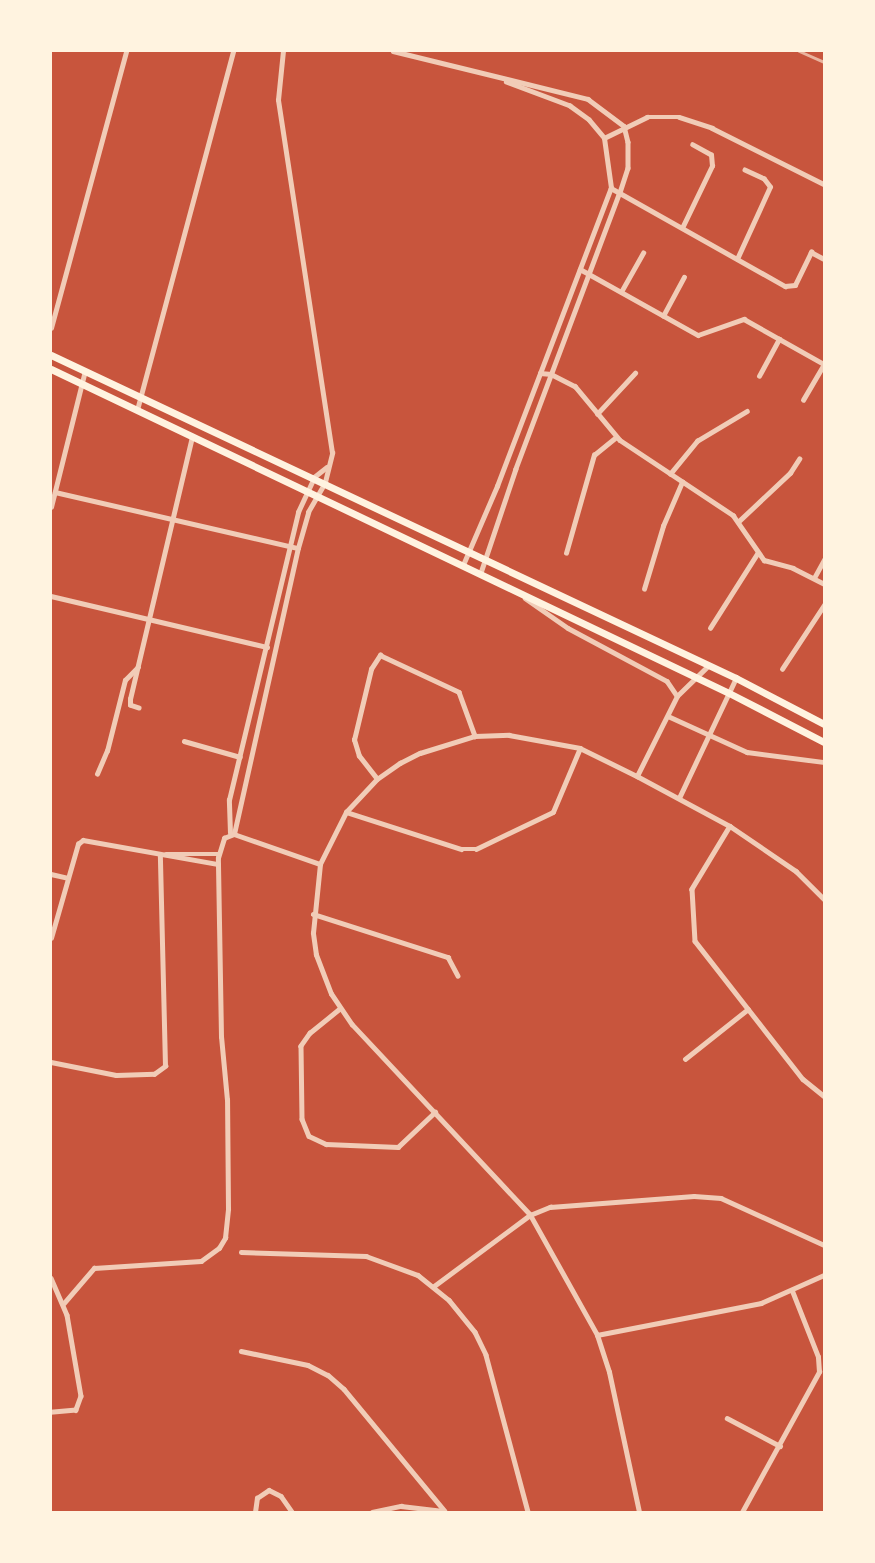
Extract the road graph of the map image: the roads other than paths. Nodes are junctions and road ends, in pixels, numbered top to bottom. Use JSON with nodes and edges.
{"nodes":[{"id":1,"x":126,"y":51,"type":"edge"},
{"id":2,"x":233,"y":51,"type":"edge"},
{"id":3,"x":283,"y":51,"type":"edge"},
{"id":4,"x":393,"y":51,"type":"edge"},
{"id":5,"x":500,"y":79,"type":"junction"},
{"id":6,"x":624,"y":126,"type":"junction"},
{"id":7,"x":604,"y":138,"type":"junction"},
{"id":8,"x":693,"y":145,"type":"dead end"},
{"id":9,"x":745,"y":170,"type":"dead end"},
{"id":10,"x":824,"y":184,"type":"edge"},
{"id":11,"x":611,"y":188,"type":"junction"},
{"id":12,"x":620,"y":192,"type":"junction"},
{"id":13,"x":682,"y":228,"type":"junction"},
{"id":14,"x":643,"y":253,"type":"dead end"},
{"id":15,"x":824,"y":259,"type":"edge"},
{"id":16,"x":737,"y":260,"type":"junction"},
{"id":17,"x":580,"y":269,"type":"junction"},
{"id":18,"x":590,"y":274,"type":"junction"},
{"id":19,"x":684,"y":277,"type":"dead end"},
{"id":20,"x":621,"y":292,"type":"junction"},
{"id":21,"x":663,"y":316,"type":"junction"},
{"id":22,"x":51,"y":328,"type":"edge"},
{"id":23,"x":779,"y":339,"type":"junction"},
{"id":24,"x":51,"y":355,"type":"edge"},
{"id":25,"x":824,"y":364,"type":"edge"},
{"id":26,"x":51,"y":369,"type":"edge"},
{"id":27,"x":85,"y":371,"type":"junction"},
{"id":28,"x":540,"y":373,"type":"junction"},
{"id":29,"x":635,"y":373,"type":"dead end"},
{"id":30,"x":551,"y":374,"type":"junction"},
{"id":31,"x":759,"y":376,"type":"dead end"},
{"id":32,"x":81,"y":384,"type":"junction"},
{"id":33,"x":141,"y":397,"type":"junction"},
{"id":34,"x":803,"y":400,"type":"dead end"},
{"id":35,"x":137,"y":410,"type":"junction"},
{"id":36,"x":747,"y":411,"type":"dead end"},
{"id":37,"x":597,"y":414,"type":"junction"},
{"id":38,"x":192,"y":436,"type":"junction"},
{"id":39,"x":616,"y":437,"type":"junction"},
{"id":40,"x":800,"y":459,"type":"dead end"},
{"id":41,"x":327,"y":468,"type":"junction"},
{"id":42,"x":670,"y":474,"type":"junction"},
{"id":43,"x":314,"y":477,"type":"junction"},
{"id":44,"x":325,"y":482,"type":"junction"},
{"id":45,"x":682,"y":482,"type":"junction"},
{"id":46,"x":306,"y":490,"type":"junction"},
{"id":47,"x":55,"y":492,"type":"junction"},
{"id":48,"x":317,"y":495,"type":"junction"},
{"id":49,"x":51,"y":507,"type":"edge"},
{"id":50,"x":172,"y":519,"type":"junction"},
{"id":51,"x":739,"y":521,"type":"junction"},
{"id":52,"x":289,"y":546,"type":"junction"},
{"id":53,"x":298,"y":548,"type":"junction"},
{"id":54,"x":468,"y":551,"type":"junction"},
{"id":55,"x":566,"y":553,"type":"dead end"},
{"id":56,"x":757,"y":554,"type":"junction"},
{"id":57,"x":487,"y":560,"type":"junction"},
{"id":58,"x":824,"y":560,"type":"edge"},
{"id":59,"x":463,"y":565,"type":"junction"},
{"id":60,"x":481,"y":573,"type":"junction"},
{"id":61,"x":814,"y":578,"type":"junction"},
{"id":62,"x":824,"y":584,"type":"edge"},
{"id":63,"x":644,"y":589,"type":"dead end"},
{"id":64,"x":514,"y":590,"type":"junction"},
{"id":65,"x":51,"y":596,"type":"edge"},
{"id":66,"x":824,"y":605,"type":"edge"},
{"id":67,"x":150,"y":620,"type":"junction"},
{"id":68,"x":710,"y":628,"type":"dead end"},
{"id":69,"x":267,"y":647,"type":"junction"},
{"id":70,"x":275,"y":649,"type":"junction"},
{"id":71,"x":708,"y":666,"type":"junction"},
{"id":72,"x":138,"y":667,"type":"junction"},
{"id":73,"x":782,"y":669,"type":"dead end"},
{"id":74,"x":698,"y":678,"type":"junction"},
{"id":75,"x":736,"y":678,"type":"junction"},
{"id":76,"x":729,"y":693,"type":"junction"},
{"id":77,"x":677,"y":696,"type":"junction"},
{"id":78,"x":139,"y":708,"type":"dead end"},
{"id":79,"x":668,"y":716,"type":"junction"},
{"id":80,"x":824,"y":724,"type":"edge"},
{"id":81,"x":475,"y":736,"type":"junction"},
{"id":82,"x":709,"y":736,"type":"junction"},
{"id":83,"x":184,"y":741,"type":"dead end"},
{"id":84,"x":824,"y":742,"type":"edge"},
{"id":85,"x":580,"y":748,"type":"junction"},
{"id":86,"x":242,"y":749,"type":"junction"},
{"id":87,"x":252,"y":752,"type":"junction"},
{"id":88,"x":240,"y":756,"type":"junction"},
{"id":89,"x":824,"y":762,"type":"edge"},
{"id":90,"x":97,"y":774,"type":"dead end"},
{"id":91,"x":637,"y":776,"type":"junction"},
{"id":92,"x":377,"y":779,"type":"junction"},
{"id":93,"x":679,"y":798,"type":"junction"},
{"id":94,"x":346,"y":812,"type":"junction"},
{"id":95,"x":730,"y":826,"type":"junction"},
{"id":96,"x":232,"y":833,"type":"junction"},
{"id":97,"x":219,"y":854,"type":"junction"},
{"id":98,"x":160,"y":855,"type":"junction"},
{"id":99,"x":218,"y":864,"type":"junction"},
{"id":100,"x":320,"y":864,"type":"junction"},
{"id":101,"x":51,"y":874,"type":"edge"},
{"id":102,"x":68,"y":878,"type":"junction"},
{"id":103,"x":824,"y":899,"type":"edge"},
{"id":104,"x":313,"y":914,"type":"junction"},
{"id":105,"x":53,"y":921,"type":"edge"},
{"id":106,"x":51,"y":938,"type":"edge"},
{"id":107,"x":458,"y":976,"type":"dead end"},
{"id":108,"x":340,"y":1009,"type":"junction"},
{"id":109,"x":748,"y":1009,"type":"junction"},
{"id":110,"x":685,"y":1059,"type":"dead end"},
{"id":111,"x":51,"y":1062,"type":"edge"},
{"id":112,"x":824,"y":1096,"type":"edge"},
{"id":113,"x":435,"y":1112,"type":"junction"},
{"id":114,"x":530,"y":1215,"type":"junction"},
{"id":115,"x":824,"y":1245,"type":"edge"},
{"id":116,"x":241,"y":1252,"type":"dead end"},
{"id":117,"x":824,"y":1275,"type":"edge"},
{"id":118,"x":51,"y":1278,"type":"edge"},
{"id":119,"x":434,"y":1286,"type":"junction"},
{"id":120,"x":792,"y":1291,"type":"junction"},
{"id":121,"x":64,"y":1303,"type":"junction"},
{"id":122,"x":597,"y":1335,"type":"junction"},
{"id":123,"x":241,"y":1351,"type":"dead end"},
{"id":124,"x":51,"y":1412,"type":"edge"},
{"id":125,"x":727,"y":1418,"type":"dead end"},
{"id":126,"x":780,"y":1446,"type":"junction"},
{"id":127,"x":255,"y":1512,"type":"edge"},
{"id":128,"x":292,"y":1512,"type":"edge"},
{"id":129,"x":372,"y":1512,"type":"edge"},
{"id":130,"x":446,"y":1512,"type":"edge"},
{"id":131,"x":528,"y":1512,"type":"edge"},
{"id":132,"x":639,"y":1512,"type":"edge"},
{"id":133,"x":742,"y":1512,"type":"edge"}],
"edges":[{"from":1,"to":22,"type":"street"},
{"from":2,"to":33,"type":"street"},
{"from":3,"to":41,"type":"street"},
{"from":4,"to":5,"type":"street"},
{"from":5,"to":6,"type":"street"},
{"from":5,"to":7,"type":"street"},
{"from":6,"to":7,"type":"street"},
{"from":6,"to":10,"type":"street"},
{"from":6,"to":12,"type":"street"},
{"from":7,"to":11,"type":"street"},
{"from":8,"to":13,"type":"street"},
{"from":9,"to":16,"type":"street"},
{"from":11,"to":12,"type":"street"},
{"from":11,"to":17,"type":"street"},
{"from":12,"to":13,"type":"street"},
{"from":12,"to":18,"type":"street"},
{"from":13,"to":16,"type":"street"},
{"from":14,"to":20,"type":"street"},
{"from":15,"to":16,"type":"street"},
{"from":17,"to":18,"type":"street"},
{"from":17,"to":28,"type":"street"},
{"from":18,"to":20,"type":"street"},
{"from":18,"to":30,"type":"street"},
{"from":19,"to":21,"type":"street"},
{"from":20,"to":21,"type":"street"},
{"from":21,"to":23,"type":"street"},
{"from":23,"to":25,"type":"street"},
{"from":23,"to":31,"type":"street"},
{"from":24,"to":27,"type":"main road"},
{"from":25,"to":34,"type":"street"},
{"from":26,"to":32,"type":"main road"},
{"from":27,"to":32,"type":"street"},
{"from":27,"to":33,"type":"main road"},
{"from":28,"to":30,"type":"street"},
{"from":28,"to":54,"type":"street"},
{"from":29,"to":37,"type":"street"},
{"from":30,"to":37,"type":"street"},
{"from":30,"to":57,"type":"street"},
{"from":32,"to":35,"type":"main road"},
{"from":32,"to":47,"type":"street"},
{"from":33,"to":35,"type":"street"},
{"from":33,"to":43,"type":"main road"},
{"from":35,"to":38,"type":"main road"},
{"from":36,"to":42,"type":"street"},
{"from":37,"to":39,"type":"street"},
{"from":38,"to":46,"type":"main road"},
{"from":38,"to":50,"type":"street"},
{"from":39,"to":42,"type":"street"},
{"from":39,"to":55,"type":"street"},
{"from":40,"to":51,"type":"street"},
{"from":41,"to":43,"type":"street"},
{"from":41,"to":44,"type":"street"},
{"from":42,"to":45,"type":"street"},
{"from":43,"to":44,"type":"main road"},
{"from":43,"to":46,"type":"street"},
{"from":44,"to":48,"type":"street"},
{"from":44,"to":54,"type":"main road"},
{"from":45,"to":51,"type":"street"},
{"from":45,"to":63,"type":"street"},
{"from":46,"to":48,"type":"main road"},
{"from":46,"to":52,"type":"street"},
{"from":47,"to":49,"type":"street"},
{"from":47,"to":50,"type":"street"},
{"from":48,"to":53,"type":"street"},
{"from":48,"to":59,"type":"main road"},
{"from":50,"to":52,"type":"street"},
{"from":50,"to":67,"type":"street"},
{"from":51,"to":56,"type":"street"},
{"from":52,"to":53,"type":"street"},
{"from":52,"to":69,"type":"street"},
{"from":53,"to":70,"type":"street"},
{"from":54,"to":57,"type":"main road"},
{"from":54,"to":59,"type":"street"},
{"from":56,"to":61,"type":"street"},
{"from":56,"to":68,"type":"street"},
{"from":57,"to":60,"type":"street"},
{"from":57,"to":71,"type":"main road"},
{"from":58,"to":61,"type":"street"},
{"from":59,"to":60,"type":"main road"},
{"from":60,"to":64,"type":"main road"},
{"from":61,"to":62,"type":"street"},
{"from":64,"to":74,"type":"main road"},
{"from":64,"to":77,"type":"street"},
{"from":65,"to":67,"type":"street"},
{"from":66,"to":73,"type":"street"},
{"from":67,"to":69,"type":"street"},
{"from":67,"to":72,"type":"street"},
{"from":69,"to":70,"type":"street"},
{"from":69,"to":86,"type":"street"},
{"from":70,"to":87,"type":"street"},
{"from":71,"to":74,"type":"street"},
{"from":71,"to":75,"type":"main road"},
{"from":72,"to":78,"type":"street"},
{"from":72,"to":90,"type":"street"},
{"from":74,"to":76,"type":"main road"},
{"from":74,"to":77,"type":"street"},
{"from":75,"to":76,"type":"street"},
{"from":75,"to":80,"type":"main road"},
{"from":76,"to":82,"type":"street"},
{"from":76,"to":84,"type":"main road"},
{"from":77,"to":79,"type":"street"},
{"from":79,"to":82,"type":"street"},
{"from":79,"to":91,"type":"street"},
{"from":81,"to":85,"type":"street"},
{"from":81,"to":92,"type":"street"},
{"from":81,"to":92,"type":"street"},
{"from":82,"to":89,"type":"street"},
{"from":82,"to":93,"type":"street"},
{"from":83,"to":88,"type":"street"},
{"from":85,"to":91,"type":"street"},
{"from":85,"to":94,"type":"street"},
{"from":86,"to":87,"type":"street"},
{"from":86,"to":88,"type":"street"},
{"from":87,"to":96,"type":"street"},
{"from":88,"to":96,"type":"street"},
{"from":91,"to":93,"type":"street"},
{"from":92,"to":94,"type":"street"},
{"from":93,"to":95,"type":"street"},
{"from":94,"to":100,"type":"street"},
{"from":95,"to":103,"type":"street"},
{"from":95,"to":109,"type":"street"},
{"from":96,"to":97,"type":"street"},
{"from":96,"to":100,"type":"street"},
{"from":97,"to":98,"type":"street"},
{"from":97,"to":99,"type":"street"},
{"from":98,"to":99,"type":"street"},
{"from":98,"to":102,"type":"street"},
{"from":98,"to":111,"type":"street"},
{"from":99,"to":121,"type":"street"},
{"from":100,"to":104,"type":"street"},
{"from":101,"to":102,"type":"street"},
{"from":102,"to":105,"type":"street"},
{"from":104,"to":107,"type":"street"},
{"from":104,"to":108,"type":"street"},
{"from":105,"to":106,"type":"street"},
{"from":108,"to":113,"type":"street"},
{"from":108,"to":113,"type":"street"},
{"from":109,"to":110,"type":"street"},
{"from":109,"to":112,"type":"street"},
{"from":113,"to":114,"type":"street"},
{"from":114,"to":115,"type":"street"},
{"from":114,"to":119,"type":"street"},
{"from":114,"to":122,"type":"street"},
{"from":116,"to":119,"type":"street"},
{"from":117,"to":120,"type":"street"},
{"from":118,"to":121,"type":"street"},
{"from":119,"to":131,"type":"street"},
{"from":120,"to":122,"type":"street"},
{"from":120,"to":126,"type":"street"},
{"from":121,"to":124,"type":"street"},
{"from":122,"to":132,"type":"street"},
{"from":123,"to":130,"type":"street"},
{"from":125,"to":126,"type":"street"},
{"from":126,"to":133,"type":"street"},
{"from":127,"to":128,"type":"street"},
{"from":129,"to":130,"type":"street"}]}
